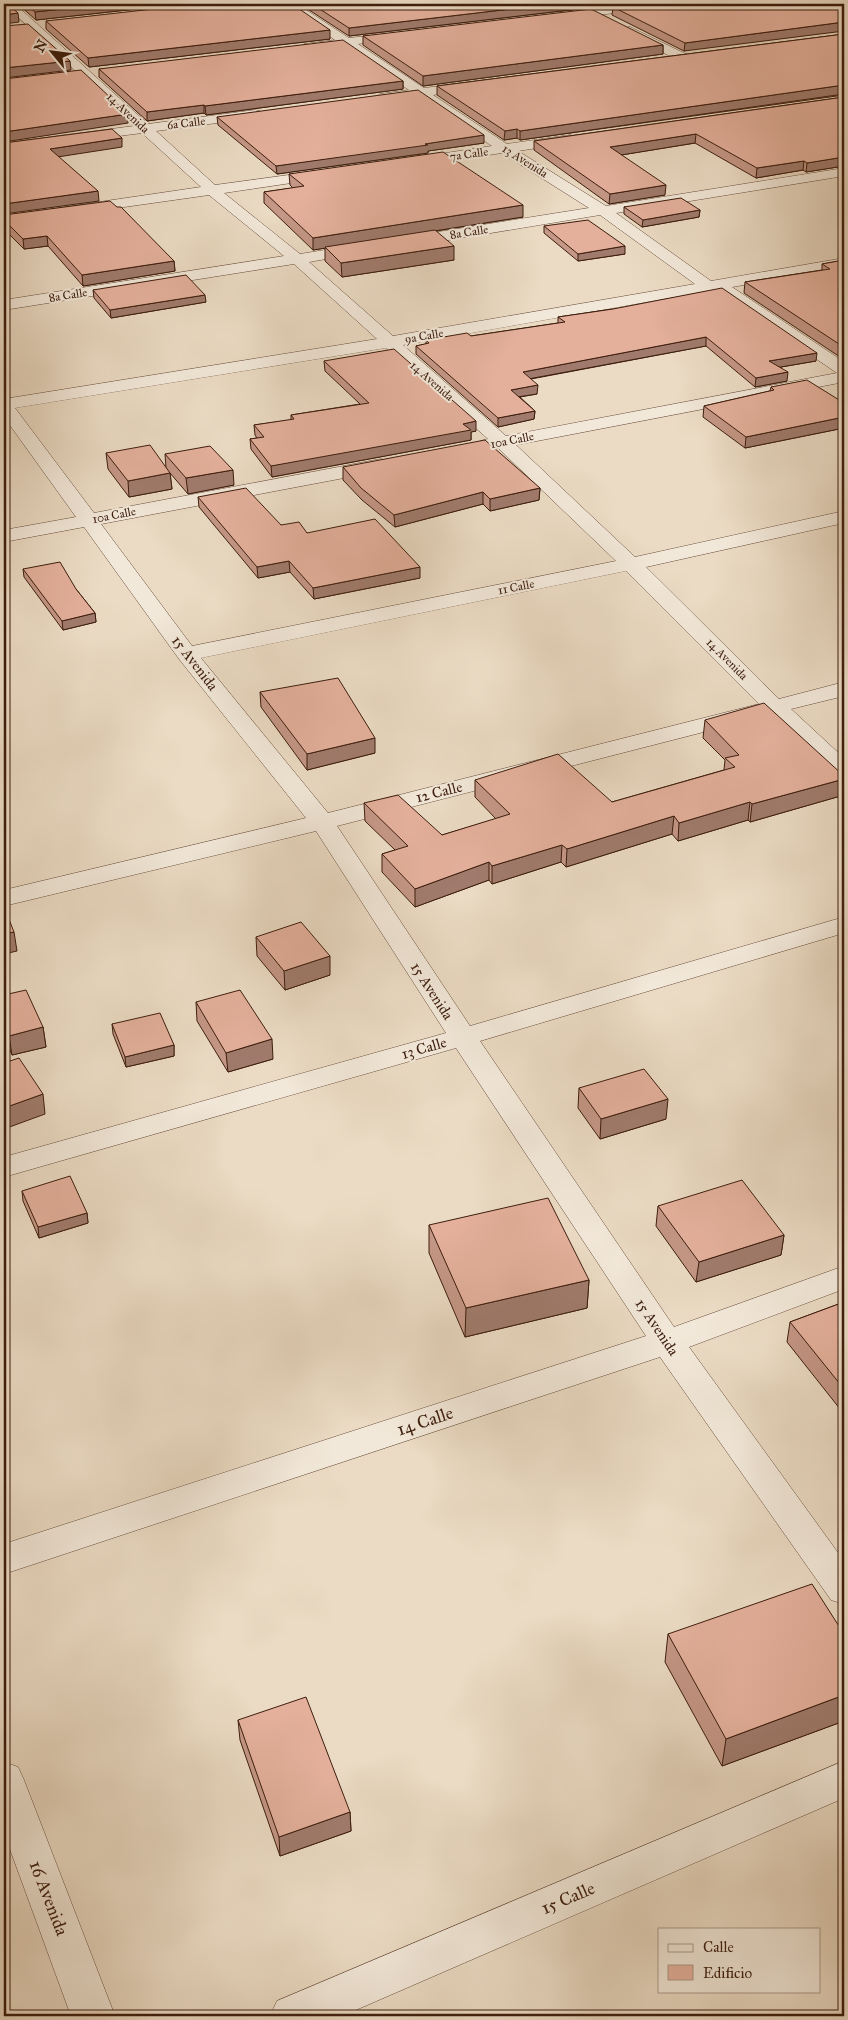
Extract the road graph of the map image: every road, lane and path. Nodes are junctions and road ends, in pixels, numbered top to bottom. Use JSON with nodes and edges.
{"nodes":[{"id":1,"x":9,"y":4,"type":"edge"},
{"id":2,"x":290,"y":4,"type":"edge"},
{"id":3,"x":578,"y":4,"type":"edge"},
{"id":4,"x":662,"y":4,"type":"edge"},
{"id":5,"x":593,"y":12,"type":"junction"},
{"id":6,"x":544,"y":18,"type":"edge"},
{"id":7,"x":52,"y":23,"type":"edge"},
{"id":8,"x":33,"y":26,"type":"junction"},
{"id":9,"x":14,"y":28,"type":"edge"},
{"id":10,"x":415,"y":34,"type":"edge"},
{"id":11,"x":346,"y":42,"type":"junction"},
{"id":12,"x":298,"y":48,"type":"edge"},
{"id":13,"x":665,"y":61,"type":"edge"},
{"id":14,"x":104,"y":71,"type":"edge"},
{"id":15,"x":85,"y":73,"type":"junction"},
{"id":16,"x":67,"y":76,"type":"edge"},
{"id":17,"x":490,"y":84,"type":"edge"},
{"id":18,"x":422,"y":92,"type":"junction"},
{"id":19,"x":372,"y":99,"type":"edge"},
{"id":20,"x":264,"y":113,"type":"edge"},
{"id":21,"x":145,"y":128,"type":"junction"},
{"id":22,"x":582,"y":138,"type":"edge"},
{"id":23,"x":4,"y":147,"type":"edge"},
{"id":24,"x":505,"y":148,"type":"junction"},
{"id":25,"x":398,"y":164,"type":"edge"},
{"id":26,"x":339,"y":172,"type":"edge"},
{"id":27,"x":844,"y":172,"type":"edge"},
{"id":28,"x":212,"y":190,"type":"junction"},
{"id":29,"x":604,"y":211,"type":"junction"},
{"id":30,"x":4,"y":220,"type":"edge"},
{"id":31,"x":393,"y":244,"type":"edge"},
{"id":32,"x":374,"y":247,"type":"edge"},
{"id":33,"x":298,"y":259,"type":"junction"},
{"id":34,"x":844,"y":263,"type":"edge"},
{"id":35,"x":714,"y":286,"type":"junction"},
{"id":36,"x":4,"y":305,"type":"edge"},
{"id":37,"x":389,"y":342,"type":"junction"},
{"id":38,"x":844,"y":370,"type":"edge"},
{"id":39,"x":844,"y":377,"type":"edge"},
{"id":40,"x":4,"y":404,"type":"edge"},
{"id":41,"x":502,"y":442,"type":"junction"},
{"id":42,"x":473,"y":447,"type":"edge"},
{"id":43,"x":396,"y":462,"type":"edge"},
{"id":44,"x":844,"y":517,"type":"edge"},
{"id":45,"x":88,"y":520,"type":"junction"},
{"id":46,"x":4,"y":536,"type":"edge"},
{"id":47,"x":631,"y":564,"type":"junction"},
{"id":48,"x":187,"y":654,"type":"junction"},
{"id":49,"x":844,"y":689,"type":"edge"},
{"id":50,"x":775,"y":707,"type":"junction"},
{"id":51,"x":844,"y":771,"type":"edge"},
{"id":52,"x":322,"y":822,"type":"junction"},
{"id":53,"x":4,"y":898,"type":"edge"},
{"id":54,"x":844,"y":925,"type":"edge"},
{"id":55,"x":463,"y":1037,"type":"junction"},
{"id":56,"x":4,"y":1167,"type":"edge"},
{"id":57,"x":844,"y":1277,"type":"edge"},
{"id":58,"x":667,"y":1342,"type":"junction"},
{"id":59,"x":4,"y":1559,"type":"edge"},
{"id":60,"x":844,"y":1589,"type":"edge"},
{"id":61,"x":844,"y":1779,"type":"edge"},
{"id":62,"x":4,"y":1780,"type":"edge"},
{"id":63,"x":93,"y":2016,"type":"edge"},
{"id":64,"x":292,"y":2016,"type":"edge"}],
"edges":[{"from":1,"to":8,"type":"street","name":"14 Avenida"},
{"from":2,"to":11,"type":"street","name":"13 Avenida"},
{"from":3,"to":5,"type":"street"},
{"from":4,"to":5,"type":"street"},
{"from":5,"to":6,"type":"street"},
{"from":5,"to":13,"type":"street"},
{"from":7,"to":8,"type":"street"},
{"from":8,"to":9,"type":"street"},
{"from":8,"to":15,"type":"street","name":"14 Avenida"},
{"from":10,"to":11,"type":"street"},
{"from":11,"to":12,"type":"street"},
{"from":11,"to":18,"type":"street","name":"13 Avenida"},
{"from":14,"to":15,"type":"street"},
{"from":15,"to":16,"type":"street"},
{"from":15,"to":21,"type":"street","name":"14 Avenida"},
{"from":17,"to":18,"type":"street"},
{"from":18,"to":19,"type":"street"},
{"from":18,"to":24,"type":"street","name":"13 Avenida"},
{"from":20,"to":21,"type":"street","name":"6a Calle"},
{"from":21,"to":23,"type":"street","name":"6a Calle"},
{"from":21,"to":28,"type":"street","name":"14 Avenida"},
{"from":22,"to":24,"type":"street","name":"7a Calle"},
{"from":24,"to":25,"type":"street","name":"7a Calle"},
{"from":24,"to":29,"type":"street","name":"13 Avenida"},
{"from":26,"to":28,"type":"street"},
{"from":27,"to":29,"type":"street","name":"8a Calle"},
{"from":28,"to":30,"type":"street"},
{"from":28,"to":33,"type":"street","name":"14 Avenida"},
{"from":29,"to":31,"type":"street","name":"8a Calle"},
{"from":29,"to":35,"type":"street","name":"13 Avenida"},
{"from":32,"to":33,"type":"street","name":"8a Calle"},
{"from":33,"to":36,"type":"street","name":"8a Calle"},
{"from":33,"to":37,"type":"street","name":"14 Avenida"},
{"from":34,"to":35,"type":"street","name":"9a Calle"},
{"from":35,"to":37,"type":"street","name":"9a Calle"},
{"from":35,"to":38,"type":"street","name":"13 Avenida"},
{"from":37,"to":40,"type":"street","name":"9a Calle"},
{"from":37,"to":41,"type":"street","name":"14 Avenida"},
{"from":39,"to":41,"type":"street","name":"10a Calle"},
{"from":40,"to":45,"type":"street","name":"15 Avenida"},
{"from":41,"to":42,"type":"street","name":"10a Calle"},
{"from":41,"to":47,"type":"street","name":"14 Avenida"},
{"from":43,"to":45,"type":"street","name":"10a Calle"},
{"from":44,"to":47,"type":"street","name":"11 Calle"},
{"from":45,"to":46,"type":"street","name":"10a Calle"},
{"from":45,"to":48,"type":"street","name":"15 Avenida"},
{"from":47,"to":48,"type":"street","name":"11 Calle"},
{"from":47,"to":50,"type":"street","name":"14 Avenida"},
{"from":48,"to":52,"type":"street","name":"15 Avenida"},
{"from":49,"to":50,"type":"street","name":"12 Calle"},
{"from":50,"to":51,"type":"street","name":"14 Avenida"},
{"from":50,"to":52,"type":"street","name":"12 Calle"},
{"from":52,"to":53,"type":"street","name":"12 Calle"},
{"from":52,"to":55,"type":"street","name":"15 Avenida"},
{"from":54,"to":55,"type":"street","name":"13 Calle"},
{"from":55,"to":56,"type":"street","name":"13 Calle"},
{"from":55,"to":58,"type":"street","name":"15 Avenida"},
{"from":57,"to":58,"type":"street","name":"14 Calle"},
{"from":58,"to":59,"type":"street","name":"14 Calle"},
{"from":58,"to":60,"type":"street","name":"15 Avenida"},
{"from":61,"to":64,"type":"street","name":"15 Calle"},
{"from":62,"to":63,"type":"street","name":"16 Avenida"}]}
